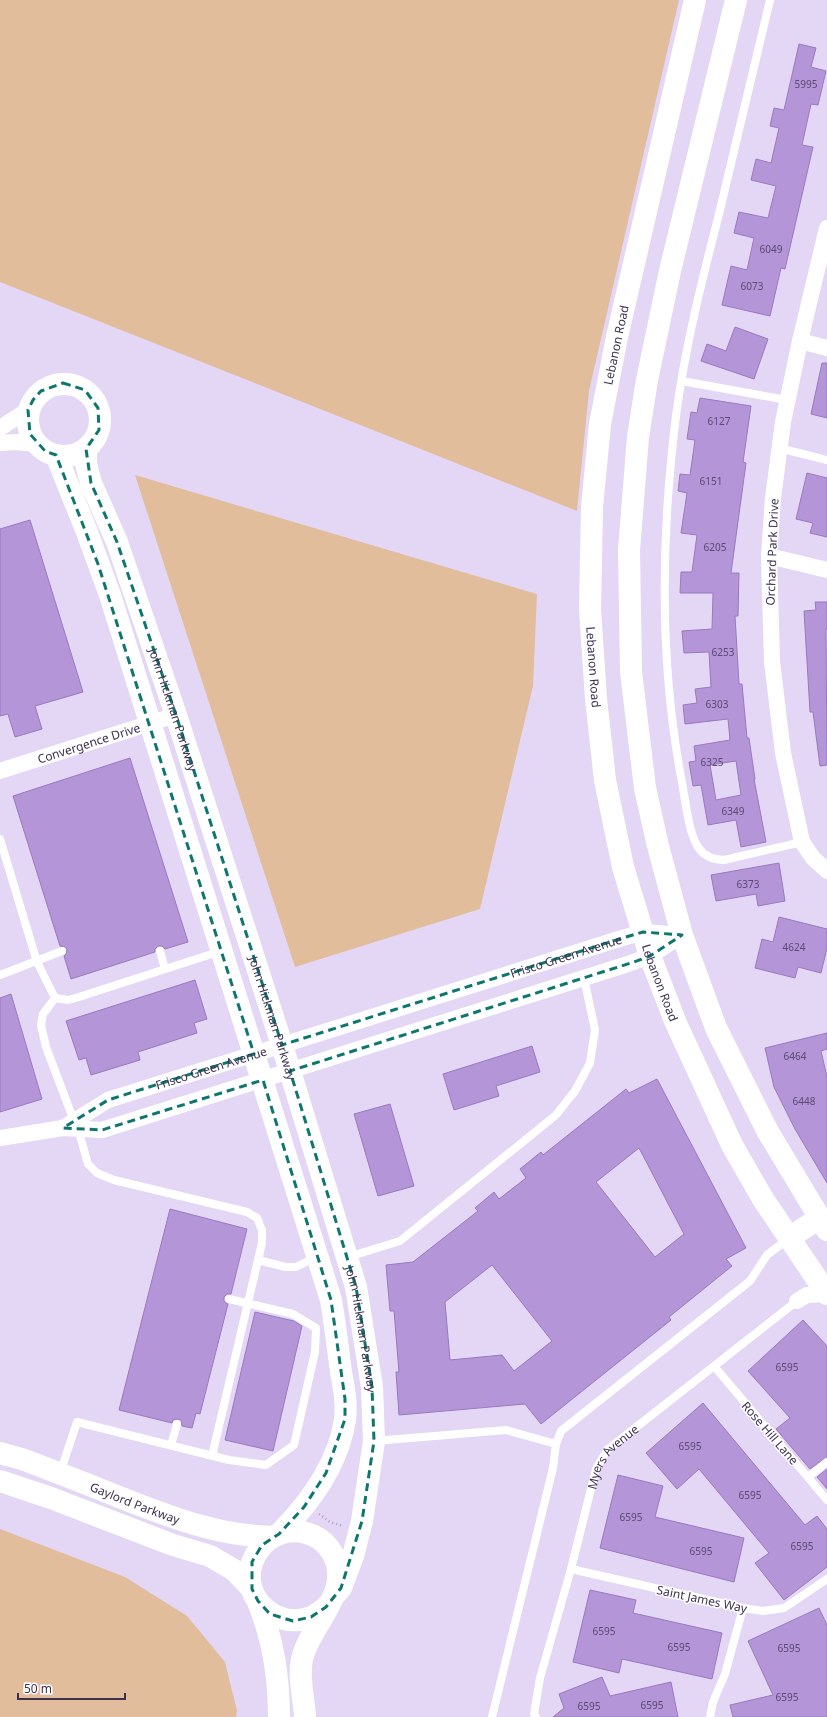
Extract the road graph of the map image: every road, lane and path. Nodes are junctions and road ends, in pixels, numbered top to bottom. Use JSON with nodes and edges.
{"nodes":[{"id":1,"x":695,"y":0,"type":"edge"},
{"id":2,"x":736,"y":0,"type":"edge"},
{"id":3,"x":770,"y":0,"type":"edge"},
{"id":4,"x":827,"y":228,"type":"edge"},
{"id":5,"x":800,"y":341,"type":"junction"},
{"id":6,"x":827,"y":348,"type":"edge"},
{"id":7,"x":682,"y":381,"type":"junction"},
{"id":8,"x":787,"y":400,"type":"junction"},
{"id":9,"x":28,"y":410,"type":"junction"},
{"id":10,"x":0,"y":428,"type":"edge"},
{"id":11,"x":0,"y":443,"type":"edge"},
{"id":12,"x":36,"y":444,"type":"junction"},
{"id":13,"x":779,"y":448,"type":"junction"},
{"id":14,"x":86,"y":449,"type":"junction"},
{"id":15,"x":56,"y":456,"type":"junction"},
{"id":16,"x":827,"y":460,"type":"edge"},
{"id":17,"x":769,"y":556,"type":"junction"},
{"id":18,"x":827,"y":570,"type":"edge"},
{"id":19,"x":176,"y":715,"type":"junction"},
{"id":20,"x":150,"y":724,"type":"junction"},
{"id":21,"x":0,"y":771,"type":"edge"},
{"id":22,"x":0,"y":839,"type":"edge"},
{"id":23,"x":802,"y":842,"type":"junction"},
{"id":24,"x":827,"y":871,"type":"edge"},
{"id":25,"x":642,"y":932,"type":"junction"},
{"id":26,"x":682,"y":935,"type":"junction"},
{"id":27,"x":62,"y":951,"type":"dead end"},
{"id":28,"x":160,"y":951,"type":"dead end"},
{"id":29,"x":222,"y":951,"type":"junction"},
{"id":30,"x":650,"y":956,"type":"junction"},
{"id":31,"x":37,"y":960,"type":"junction"},
{"id":32,"x":164,"y":970,"type":"junction"},
{"id":33,"x":0,"y":975,"type":"edge"},
{"id":34,"x":584,"y":978,"type":"junction"},
{"id":35,"x":55,"y":998,"type":"junction"},
{"id":36,"x":282,"y":1045,"type":"junction"},
{"id":37,"x":254,"y":1054,"type":"junction"},
{"id":38,"x":290,"y":1071,"type":"junction"},
{"id":39,"x":263,"y":1080,"type":"junction"},
{"id":40,"x":72,"y":1126,"type":"junction"},
{"id":41,"x":0,"y":1138,"type":"edge"},
{"id":42,"x":823,"y":1224,"type":"edge"},
{"id":43,"x":790,"y":1238,"type":"junction"},
{"id":44,"x":318,"y":1257,"type":"junction"},
{"id":45,"x":347,"y":1257,"type":"junction"},
{"id":46,"x":258,"y":1260,"type":"junction"},
{"id":47,"x":827,"y":1294,"type":"edge"},
{"id":48,"x":229,"y":1299,"type":"dead end"},
{"id":49,"x":797,"y":1301,"type":"joint"},
{"id":50,"x":248,"y":1304,"type":"junction"},
{"id":51,"x":714,"y":1366,"type":"junction"},
{"id":52,"x":177,"y":1424,"type":"dead end"},
{"id":53,"x":374,"y":1441,"type":"junction"},
{"id":54,"x":556,"y":1444,"type":"junction"},
{"id":55,"x":171,"y":1446,"type":"junction"},
{"id":56,"x":0,"y":1453,"type":"edge"},
{"id":57,"x":212,"y":1456,"type":"junction"},
{"id":58,"x":827,"y":1462,"type":"edge"},
{"id":59,"x":60,"y":1473,"type":"junction"},
{"id":60,"x":808,"y":1477,"type":"junction"},
{"id":61,"x":0,"y":1481,"type":"edge"},
{"id":62,"x":51,"y":1498,"type":"junction"},
{"id":63,"x":827,"y":1500,"type":"edge"},
{"id":64,"x":318,"y":1514,"type":"dead end"},
{"id":65,"x":348,"y":1527,"type":"dead end"},
{"id":66,"x":276,"y":1535,"type":"junction"},
{"id":67,"x":571,"y":1569,"type":"junction"},
{"id":68,"x":827,"y":1579,"type":"edge"},
{"id":69,"x":255,"y":1595,"type":"junction"},
{"id":70,"x":332,"y":1600,"type":"junction"},
{"id":71,"x":743,"y":1608,"type":"junction"},
{"id":72,"x":279,"y":1717,"type":"edge"},
{"id":73,"x":305,"y":1717,"type":"edge"},
{"id":74,"x":492,"y":1717,"type":"edge"},
{"id":75,"x":536,"y":1717,"type":"edge"},
{"id":76,"x":710,"y":1717,"type":"edge"}],
"edges":[{"from":1,"to":25,"type":"street","name":"Lebanon Road"},
{"from":2,"to":26,"type":"street"},
{"from":3,"to":7,"type":"lane"},
{"from":4,"to":5,"type":"street","name":"Orchard Park Drive"},
{"from":5,"to":6,"type":"street"},
{"from":5,"to":8,"type":"street","name":"Orchard Park Drive"},
{"from":7,"to":8,"type":"lane"},
{"from":7,"to":23,"type":"lane"},
{"from":8,"to":13,"type":"street","name":"Orchard Park Drive"},
{"from":9,"to":10,"type":"street"},
{"from":9,"to":12,"type":"street"},
{"from":9,"to":14,"type":"street"},
{"from":11,"to":12,"type":"street"},
{"from":12,"to":15,"type":"street"},
{"from":13,"to":16,"type":"lane"},
{"from":13,"to":17,"type":"street","name":"Orchard Park Drive"},
{"from":14,"to":15,"type":"street"},
{"from":14,"to":19,"type":"street","name":"John Hickman Parkway"},
{"from":15,"to":20,"type":"street","name":"John Hickman Parkway"},
{"from":17,"to":18,"type":"street"},
{"from":17,"to":23,"type":"street","name":"Orchard Park Drive"},
{"from":19,"to":20,"type":"street","name":"Convergence Drive"},
{"from":19,"to":36,"type":"street","name":"John Hickman Parkway"},
{"from":20,"to":21,"type":"street","name":"Convergence Drive"},
{"from":20,"to":29,"type":"street","name":"John Hickman Parkway"},
{"from":22,"to":31,"type":"lane"},
{"from":23,"to":24,"type":"street","name":"Orchard Park Drive"},
{"from":25,"to":26,"type":"street","name":"Frisco Green Avenue"},
{"from":25,"to":30,"type":"street","name":"Lebanon Road"},
{"from":25,"to":36,"type":"street","name":"Frisco Green Avenue"},
{"from":26,"to":30,"type":"street","name":"Frisco Green Avenue"},
{"from":26,"to":42,"type":"street"},
{"from":27,"to":31,"type":"lane"},
{"from":28,"to":32,"type":"lane"},
{"from":29,"to":32,"type":"lane"},
{"from":29,"to":37,"type":"street","name":"John Hickman Parkway"},
{"from":30,"to":34,"type":"street","name":"Frisco Green Avenue"},
{"from":30,"to":43,"type":"street","name":"Lebanon Road"},
{"from":31,"to":33,"type":"lane"},
{"from":31,"to":35,"type":"lane"},
{"from":32,"to":35,"type":"lane"},
{"from":34,"to":38,"type":"street","name":"Frisco Green Avenue"},
{"from":34,"to":45,"type":"lane"},
{"from":35,"to":40,"type":"lane"},
{"from":36,"to":37,"type":"street","name":"Frisco Green Avenue"},
{"from":36,"to":38,"type":"street","name":"John Hickman Parkway"},
{"from":37,"to":39,"type":"street","name":"John Hickman Parkway"},
{"from":37,"to":40,"type":"street","name":"Frisco Green Avenue"},
{"from":38,"to":39,"type":"street","name":"Frisco Green Avenue"},
{"from":38,"to":45,"type":"street","name":"John Hickman Parkway"},
{"from":39,"to":40,"type":"street","name":"Frisco Green Avenue"},
{"from":39,"to":44,"type":"street","name":"John Hickman Parkway"},
{"from":40,"to":41,"type":"street","name":"Frisco Green Avenue"},
{"from":40,"to":46,"type":"lane"},
{"from":42,"to":43,"type":"street"},
{"from":43,"to":47,"type":"street","name":"Lebanon Road"},
{"from":43,"to":54,"type":"lane"},
{"from":44,"to":46,"type":"lane"},
{"from":44,"to":66,"type":"street","name":"John Hickman Parkway"},
{"from":45,"to":53,"type":"street","name":"John Hickman Parkway"},
{"from":46,"to":50,"type":"lane"},
{"from":47,"to":49,"type":"street","name":"Myers Avenue"},
{"from":48,"to":50,"type":"lane"},
{"from":49,"to":51,"type":"lane","name":"Myers Avenue"},
{"from":50,"to":57,"type":"lane"},
{"from":50,"to":57,"type":"lane"},
{"from":51,"to":60,"type":"lane","name":"Rose Hill Lane"},
{"from":51,"to":67,"type":"lane","name":"Myers Avenue"},
{"from":52,"to":55,"type":"lane"},
{"from":53,"to":54,"type":"lane"},
{"from":53,"to":70,"type":"street","name":"John Hickman Parkway"},
{"from":54,"to":74,"type":"lane"},
{"from":55,"to":57,"type":"lane"},
{"from":55,"to":59,"type":"lane"},
{"from":56,"to":59,"type":"street","name":"Gaylord Parkway"},
{"from":58,"to":60,"type":"lane"},
{"from":59,"to":62,"type":"street"},
{"from":59,"to":66,"type":"street","name":"Gaylord Parkway"},
{"from":60,"to":63,"type":"lane","name":"Rose Hill Lane"},
{"from":61,"to":62,"type":"street"},
{"from":62,"to":69,"type":"street"},
{"from":64,"to":65,"type":"path"},
{"from":66,"to":69,"type":"street"},
{"from":66,"to":70,"type":"street"},
{"from":67,"to":71,"type":"lane","name":"Saint James Way"},
{"from":67,"to":75,"type":"lane","name":"Myers Avenue"},
{"from":68,"to":71,"type":"lane","name":"Saint James Way"},
{"from":69,"to":70,"type":"street"},
{"from":69,"to":72,"type":"street"},
{"from":70,"to":73,"type":"street","name":"John Hickman Parkway"},
{"from":71,"to":76,"type":"lane"}]}
